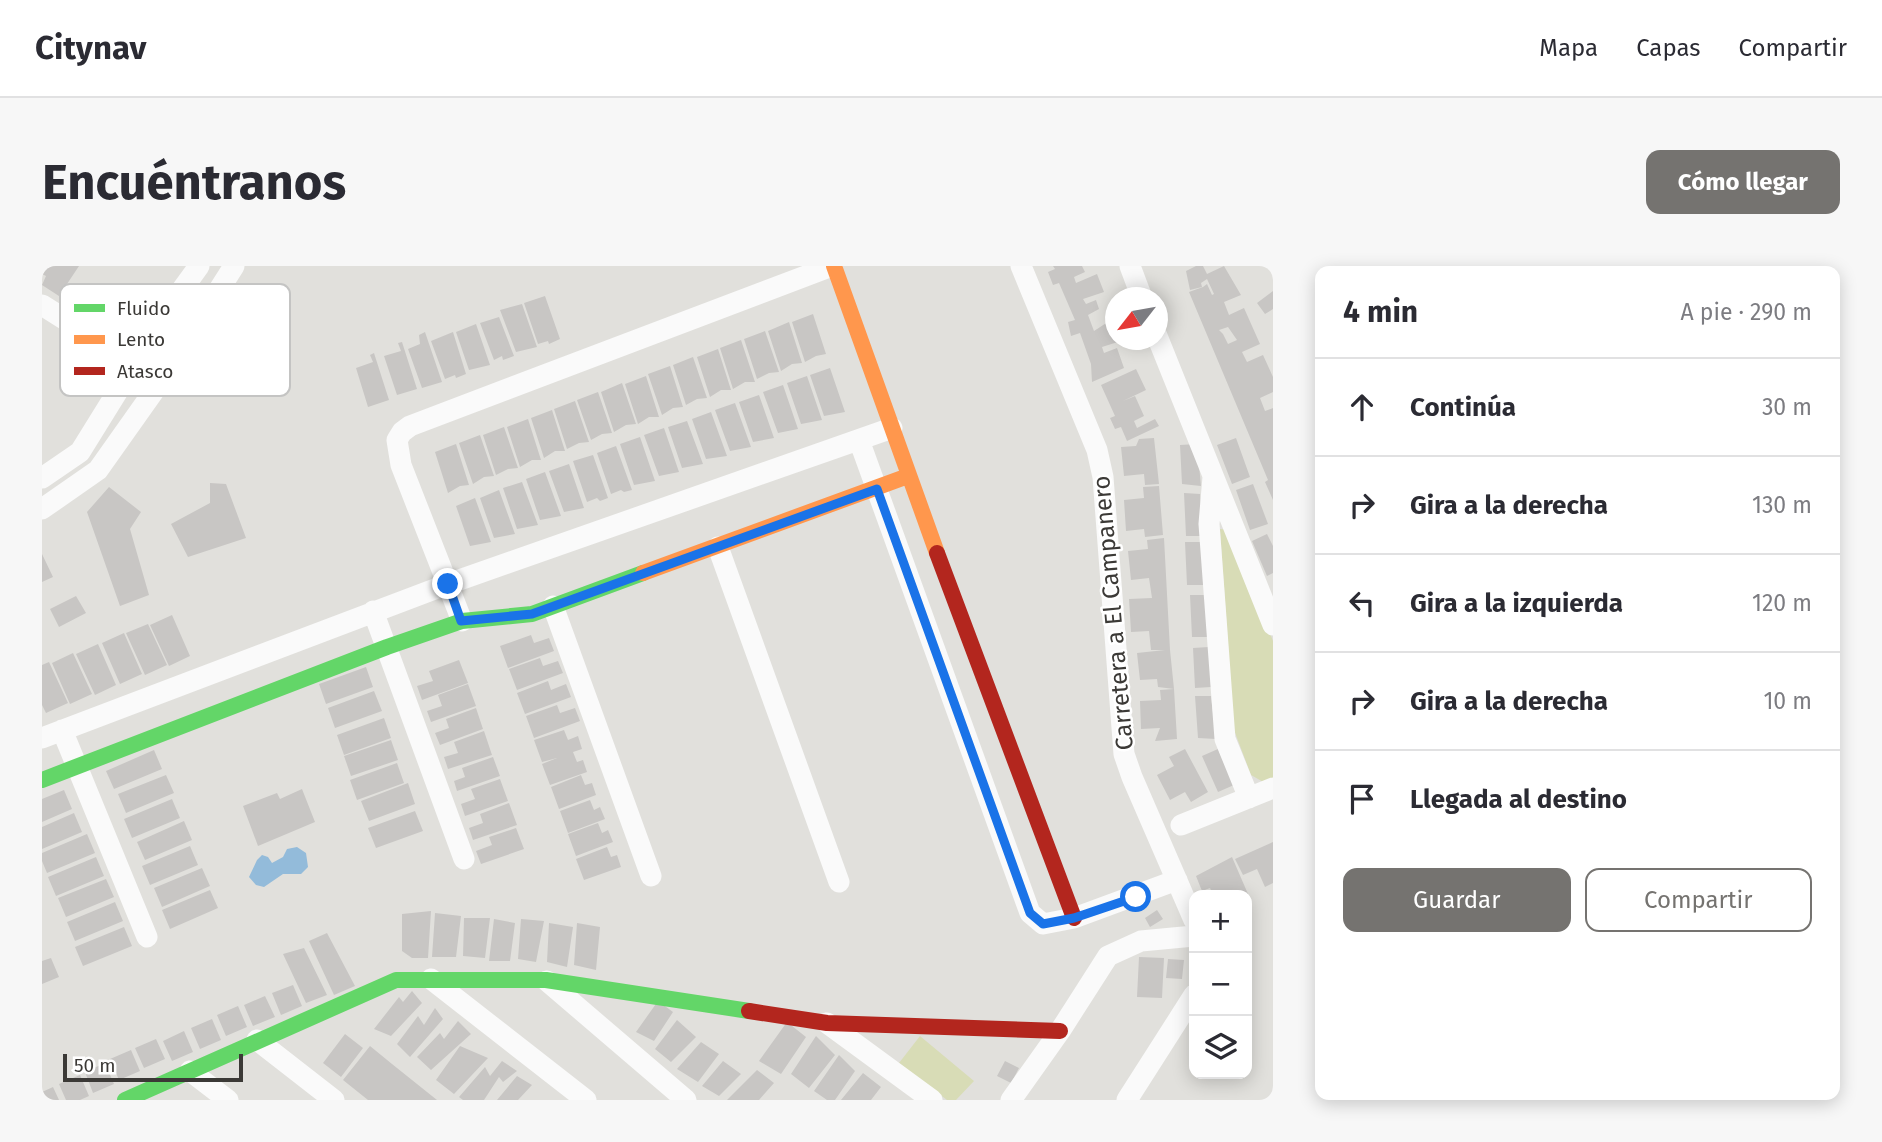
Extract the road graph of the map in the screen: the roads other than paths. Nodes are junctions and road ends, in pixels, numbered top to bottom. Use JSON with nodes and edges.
{"nodes":[{"id":1,"x":200,"y":266,"type":"edge"},
{"id":2,"x":234,"y":266,"type":"edge"},
{"id":3,"x":833,"y":266,"type":"edge"},
{"id":4,"x":1021,"y":266,"type":"edge"},
{"id":5,"x":1130,"y":266,"type":"edge"},
{"id":6,"x":186,"y":284,"type":"edge"},
{"id":7,"x":223,"y":284,"type":"edge"},
{"id":8,"x":1138,"y":287,"type":"edge"},
{"id":9,"x":42,"y":305,"type":"edge"},
{"id":10,"x":60,"y":316,"type":"edge"},
{"id":11,"x":1163,"y":350,"type":"edge"},
{"id":12,"x":115,"y":396,"type":"edge"},
{"id":13,"x":151,"y":396,"type":"edge"},
{"id":14,"x":892,"y":428,"type":"junction"},
{"id":15,"x":859,"y":440,"type":"junction"},
{"id":16,"x":908,"y":476,"type":"junction"},
{"id":17,"x":1213,"y":477,"type":"junction"},
{"id":18,"x":42,"y":478,"type":"edge"},
{"id":19,"x":877,"y":489,"type":"junction"},
{"id":20,"x":42,"y":509,"type":"edge"},
{"id":21,"x":718,"y":547,"type":"junction"},
{"id":22,"x":448,"y":584,"type":"junction"},
{"id":23,"x":553,"y":606,"type":"junction"},
{"id":24,"x":373,"y":611,"type":"junction"},
{"id":25,"x":461,"y":621,"type":"junction"},
{"id":26,"x":1273,"y":625,"type":"edge"},
{"id":27,"x":387,"y":647,"type":"junction"},
{"id":28,"x":994,"y":705,"type":"junction"},
{"id":29,"x":958,"y":720,"type":"junction"},
{"id":30,"x":52,"y":734,"type":"edge"},
{"id":31,"x":76,"y":766,"type":"junction"},
{"id":32,"x":42,"y":780,"type":"edge"},
{"id":33,"x":1273,"y":789,"type":"edge"},
{"id":34,"x":1249,"y":798,"type":"junction"},
{"id":35,"x":1181,"y":825,"type":"dead end"},
{"id":36,"x":464,"y":859,"type":"dead end"},
{"id":37,"x":650,"y":876,"type":"dead end"},
{"id":38,"x":1177,"y":880,"type":"junction"},
{"id":39,"x":839,"y":881,"type":"dead end"},
{"id":40,"x":1189,"y":908,"type":"edge"},
{"id":41,"x":1074,"y":918,"type":"junction"},
{"id":42,"x":1189,"y":936,"type":"edge"},
{"id":43,"x":147,"y":937,"type":"dead end"},
{"id":44,"x":431,"y":979,"type":"junction"},
{"id":45,"x":546,"y":980,"type":"junction"},
{"id":46,"x":1189,"y":1003,"type":"edge"},
{"id":47,"x":827,"y":1023,"type":"junction"},
{"id":48,"x":1060,"y":1031,"type":"junction"},
{"id":49,"x":257,"y":1040,"type":"junction"},
{"id":50,"x":190,"y":1070,"type":"junction"},
{"id":51,"x":682,"y":1099,"type":"edge"},
{"id":52,"x":125,"y":1100,"type":"edge"},
{"id":53,"x":228,"y":1100,"type":"edge"},
{"id":54,"x":334,"y":1100,"type":"edge"},
{"id":55,"x":586,"y":1100,"type":"edge"},
{"id":56,"x":932,"y":1100,"type":"edge"},
{"id":57,"x":1011,"y":1100,"type":"edge"},
{"id":58,"x":1127,"y":1100,"type":"edge"}],
"edges":[{"from":1,"to":6,"type":"street"},
{"from":2,"to":7,"type":"street"},
{"from":3,"to":14,"type":"street"},
{"from":3,"to":22,"type":"street"},
{"from":4,"to":38,"type":"street","name":"Carretera a El Campanero"},
{"from":5,"to":8,"type":"street"},
{"from":9,"to":10,"type":"street"},
{"from":11,"to":17,"type":"street"},
{"from":12,"to":18,"type":"street"},
{"from":13,"to":20,"type":"street"},
{"from":14,"to":15,"type":"street"},
{"from":14,"to":16,"type":"street"},
{"from":15,"to":19,"type":"street"},
{"from":15,"to":22,"type":"street"},
{"from":16,"to":19,"type":"street"},
{"from":16,"to":28,"type":"street"},
{"from":17,"to":26,"type":"street"},
{"from":17,"to":34,"type":"street"},
{"from":19,"to":21,"type":"street"},
{"from":19,"to":29,"type":"street"},
{"from":21,"to":23,"type":"street"},
{"from":21,"to":39,"type":"street"},
{"from":22,"to":24,"type":"street"},
{"from":22,"to":25,"type":"street"},
{"from":23,"to":25,"type":"street"},
{"from":23,"to":37,"type":"street"},
{"from":24,"to":27,"type":"street"},
{"from":24,"to":30,"type":"street"},
{"from":25,"to":27,"type":"street"},
{"from":27,"to":31,"type":"street"},
{"from":27,"to":36,"type":"street"},
{"from":28,"to":29,"type":"street"},
{"from":28,"to":41,"type":"street"},
{"from":29,"to":41,"type":"street"},
{"from":30,"to":31,"type":"street"},
{"from":31,"to":32,"type":"street"},
{"from":31,"to":43,"type":"street"},
{"from":33,"to":34,"type":"street"},
{"from":34,"to":35,"type":"street"},
{"from":38,"to":40,"type":"street","name":"Carretera a El Campanero"},
{"from":38,"to":41,"type":"street"},
{"from":42,"to":48,"type":"street"},
{"from":44,"to":45,"type":"street"},
{"from":44,"to":49,"type":"street"},
{"from":44,"to":55,"type":"street"},
{"from":45,"to":47,"type":"street"},
{"from":45,"to":51,"type":"street"},
{"from":46,"to":58,"type":"street"},
{"from":47,"to":48,"type":"street"},
{"from":47,"to":56,"type":"street"},
{"from":48,"to":57,"type":"street"},
{"from":49,"to":50,"type":"street"},
{"from":49,"to":54,"type":"street"},
{"from":50,"to":52,"type":"street"},
{"from":50,"to":53,"type":"street"}]}
